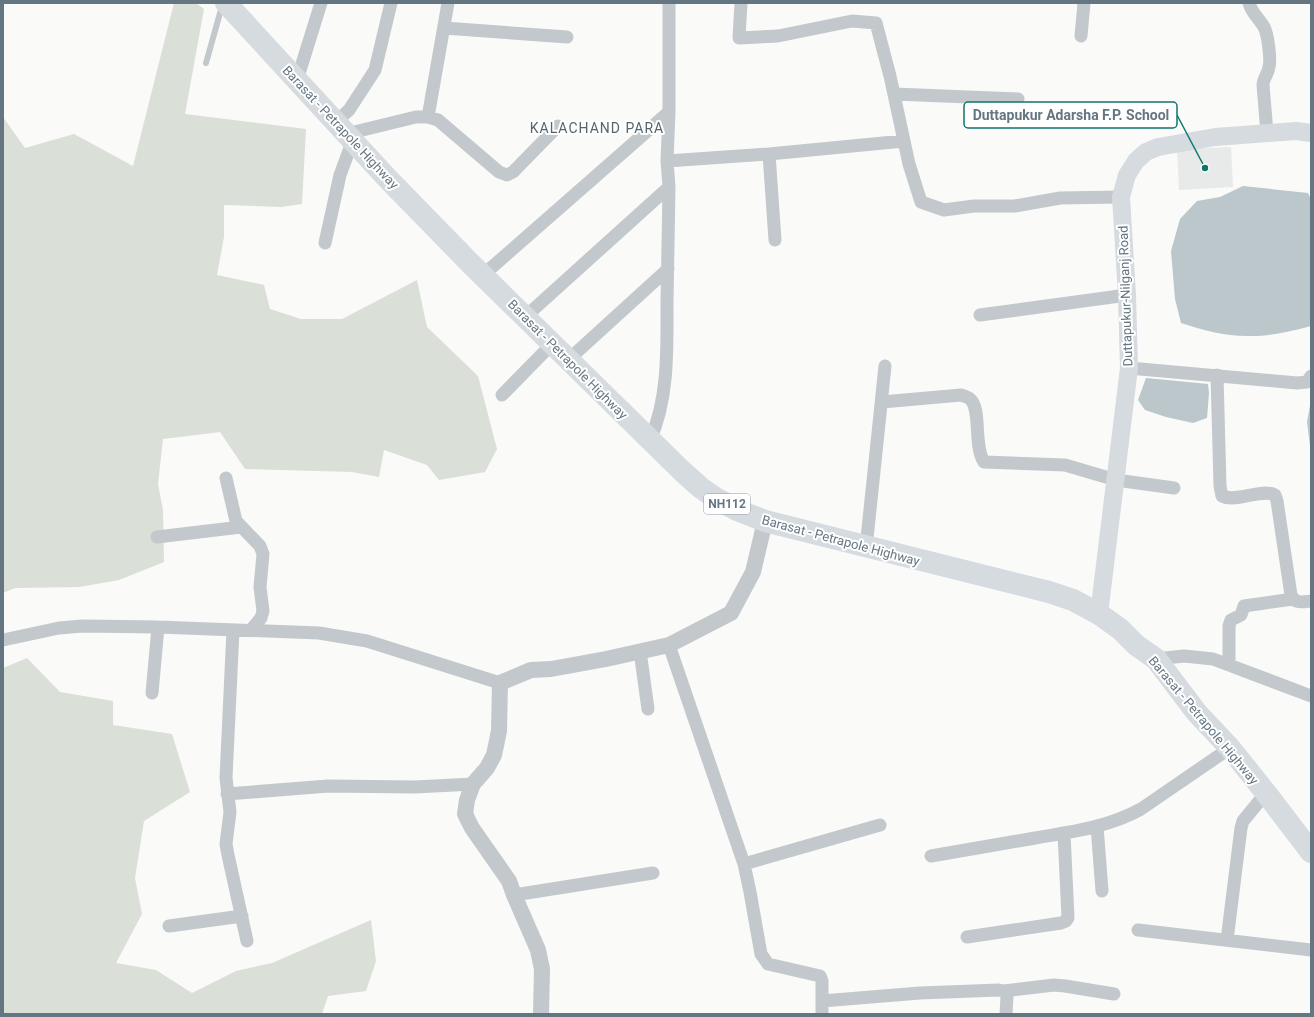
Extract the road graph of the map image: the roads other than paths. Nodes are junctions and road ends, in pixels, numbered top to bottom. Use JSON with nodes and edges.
{"nodes":[{"id":1,"x":224,"y":3,"type":"edge"},
{"id":2,"x":321,"y":3,"type":"edge"},
{"id":3,"x":391,"y":3,"type":"edge"},
{"id":4,"x":448,"y":3,"type":"edge"},
{"id":5,"x":669,"y":3,"type":"edge"},
{"id":6,"x":741,"y":3,"type":"edge"},
{"id":7,"x":1084,"y":3,"type":"edge"},
{"id":8,"x":1249,"y":3,"type":"edge"},
{"id":9,"x":444,"y":28,"type":"junction"},
{"id":10,"x":1081,"y":36,"type":"dead end"},
{"id":11,"x":568,"y":37,"type":"dead end"},
{"id":12,"x":206,"y":63,"type":"dead end"},
{"id":13,"x":297,"y":80,"type":"junction"},
{"id":14,"x":894,"y":94,"type":"junction"},
{"id":15,"x":1018,"y":99,"type":"dead end"},
{"id":16,"x":669,"y":112,"type":"junction"},
{"id":17,"x":428,"y":117,"type":"junction"},
{"id":18,"x":558,"y":126,"type":"dead end"},
{"id":19,"x":345,"y":132,"type":"junction"},
{"id":20,"x":1267,"y":133,"type":"junction"},
{"id":21,"x":1311,"y":133,"type":"edge"},
{"id":22,"x":904,"y":141,"type":"junction"},
{"id":23,"x":769,"y":154,"type":"junction"},
{"id":24,"x":667,"y":162,"type":"junction"},
{"id":25,"x":669,"y":187,"type":"junction"},
{"id":26,"x":1121,"y":197,"type":"junction"},
{"id":27,"x":775,"y":240,"type":"dead end"},
{"id":28,"x":325,"y":243,"type":"dead end"},
{"id":29,"x":668,"y":269,"type":"junction"},
{"id":30,"x":483,"y":275,"type":"junction"},
{"id":31,"x":1128,"y":295,"type":"junction"},
{"id":32,"x":980,"y":315,"type":"dead end"},
{"id":33,"x":525,"y":317,"type":"junction"},
{"id":34,"x":552,"y":344,"type":"junction"},
{"id":35,"x":568,"y":360,"type":"junction"},
{"id":36,"x":885,"y":366,"type":"dead end"},
{"id":37,"x":1129,"y":368,"type":"junction"},
{"id":38,"x":1217,"y":376,"type":"junction"},
{"id":39,"x":1311,"y":376,"type":"edge"},
{"id":40,"x":502,"y":395,"type":"dead end"},
{"id":41,"x":882,"y":402,"type":"junction"},
{"id":42,"x":650,"y":440,"type":"junction"},
{"id":43,"x":226,"y":478,"type":"dead end"},
{"id":44,"x":1116,"y":480,"type":"junction"},
{"id":45,"x":1174,"y":488,"type":"dead end"},
{"id":46,"x":765,"y":522,"type":"junction"},
{"id":47,"x":241,"y":528,"type":"junction"},
{"id":48,"x":158,"y":537,"type":"dead end"},
{"id":49,"x":866,"y":548,"type":"junction"},
{"id":50,"x":1293,"y":599,"type":"junction"},
{"id":51,"x":1311,"y":602,"type":"edge"},
{"id":52,"x":1099,"y":614,"type":"junction"},
{"id":53,"x":158,"y":627,"type":"junction"},
{"id":54,"x":233,"y":630,"type":"junction"},
{"id":55,"x":251,"y":630,"type":"junction"},
{"id":56,"x":3,"y":640,"type":"edge"},
{"id":57,"x":669,"y":645,"type":"junction"},
{"id":58,"x":640,"y":651,"type":"junction"},
{"id":59,"x":1156,"y":659,"type":"junction"},
{"id":60,"x":1229,"y":665,"type":"junction"},
{"id":61,"x":500,"y":683,"type":"junction"},
{"id":62,"x":152,"y":693,"type":"dead end"},
{"id":63,"x":1311,"y":696,"type":"edge"},
{"id":64,"x":648,"y":709,"type":"dead end"},
{"id":65,"x":1230,"y":748,"type":"junction"},
{"id":66,"x":473,"y":784,"type":"junction"},
{"id":67,"x":1266,"y":793,"type":"junction"},
{"id":68,"x":227,"y":794,"type":"junction"},
{"id":69,"x":880,"y":825,"type":"dead end"},
{"id":70,"x":1097,"y":826,"type":"junction"},
{"id":71,"x":1064,"y":833,"type":"junction"},
{"id":72,"x":1311,"y":852,"type":"edge"},
{"id":73,"x":931,"y":856,"type":"dead end"},
{"id":74,"x":744,"y":864,"type":"junction"},
{"id":75,"x":653,"y":873,"type":"dead end"},
{"id":76,"x":1102,"y":891,"type":"dead end"},
{"id":77,"x":514,"y":895,"type":"junction"},
{"id":78,"x":242,"y":916,"type":"junction"},
{"id":79,"x":169,"y":926,"type":"dead end"},
{"id":80,"x":1138,"y":930,"type":"dead end"},
{"id":81,"x":967,"y":937,"type":"dead end"},
{"id":82,"x":1227,"y":940,"type":"junction"},
{"id":83,"x":248,"y":941,"type":"dead end"},
{"id":84,"x":1311,"y":950,"type":"edge"},
{"id":85,"x":1004,"y":991,"type":"junction"},
{"id":86,"x":1114,"y":994,"type":"dead end"},
{"id":87,"x":822,"y":1008,"type":"edge"},
{"id":88,"x":541,"y":1014,"type":"edge"},
{"id":89,"x":1006,"y":1014,"type":"edge"}],
"edges":[{"from":1,"to":12,"type":"lane"},
{"from":1,"to":13,"type":"highway","name":"Barasat - Petrapole Highway","number":"NH112"},
{"from":2,"to":13,"type":"street"},
{"from":3,"to":19,"type":"street"},
{"from":4,"to":9,"type":"street"},
{"from":5,"to":16,"type":"street"},
{"from":6,"to":14,"type":"street"},
{"from":7,"to":10,"type":"street"},
{"from":8,"to":20,"type":"street"},
{"from":9,"to":11,"type":"street"},
{"from":9,"to":17,"type":"street"},
{"from":13,"to":19,"type":"highway","name":"Barasat - Petrapole Highway","number":"NH112"},
{"from":14,"to":15,"type":"street"},
{"from":14,"to":22,"type":"street"},
{"from":16,"to":24,"type":"street"},
{"from":16,"to":30,"type":"street"},
{"from":17,"to":18,"type":"street"},
{"from":17,"to":19,"type":"street"},
{"from":19,"to":28,"type":"street"},
{"from":19,"to":30,"type":"highway","name":"Barasat - Petrapole Highway","number":"NH112"},
{"from":20,"to":21,"type":"main road","name":"Duttapukur-Nilganj Road"},
{"from":20,"to":26,"type":"main road","name":"Duttapukur-Nilganj Road"},
{"from":22,"to":23,"type":"street"},
{"from":22,"to":26,"type":"street"},
{"from":23,"to":24,"type":"street"},
{"from":23,"to":27,"type":"street"},
{"from":24,"to":25,"type":"street"},
{"from":25,"to":29,"type":"street"},
{"from":25,"to":33,"type":"street"},
{"from":26,"to":31,"type":"main road","name":"Duttapukur-Nilganj Road"},
{"from":29,"to":35,"type":"street"},
{"from":29,"to":42,"type":"street"},
{"from":30,"to":33,"type":"highway","name":"Barasat - Petrapole Highway","number":"NH112"},
{"from":31,"to":32,"type":"street"},
{"from":31,"to":37,"type":"main road","name":"Duttapukur-Nilganj Road"},
{"from":33,"to":34,"type":"highway","name":"Barasat - Petrapole Highway","number":"NH112"},
{"from":34,"to":35,"type":"highway","name":"Barasat - Petrapole Highway","number":"NH112"},
{"from":34,"to":40,"type":"street"},
{"from":35,"to":42,"type":"highway","name":"Barasat - Petrapole Highway","number":"NH112"},
{"from":36,"to":41,"type":"street"},
{"from":37,"to":38,"type":"street"},
{"from":37,"to":44,"type":"main road","name":"Duttapukur-Nilganj Road"},
{"from":38,"to":39,"type":"street"},
{"from":38,"to":50,"type":"street"},
{"from":41,"to":44,"type":"street"},
{"from":41,"to":49,"type":"street"},
{"from":42,"to":46,"type":"highway","name":"Barasat - Petrapole Highway","number":"NH112"},
{"from":43,"to":47,"type":"street"},
{"from":44,"to":45,"type":"street"},
{"from":44,"to":52,"type":"main road","name":"Duttapukur-Nilganj Road"},
{"from":46,"to":49,"type":"highway","name":"Barasat - Petrapole Highway","number":"NH112"},
{"from":46,"to":57,"type":"street"},
{"from":47,"to":48,"type":"street"},
{"from":47,"to":55,"type":"street"},
{"from":49,"to":52,"type":"highway","name":"Barasat - Petrapole Highway","number":"NH112"},
{"from":50,"to":51,"type":"street"},
{"from":50,"to":60,"type":"street"},
{"from":52,"to":59,"type":"highway","name":"Barasat - Petrapole Highway","number":"NH112"},
{"from":53,"to":54,"type":"street"},
{"from":53,"to":56,"type":"street"},
{"from":53,"to":62,"type":"street"},
{"from":54,"to":55,"type":"street"},
{"from":54,"to":68,"type":"street"},
{"from":55,"to":61,"type":"street"},
{"from":57,"to":58,"type":"street"},
{"from":57,"to":74,"type":"street"},
{"from":58,"to":61,"type":"street"},
{"from":58,"to":64,"type":"street"},
{"from":59,"to":60,"type":"street"},
{"from":59,"to":65,"type":"highway","name":"Barasat - Petrapole Highway","number":"NH112"},
{"from":60,"to":63,"type":"street"},
{"from":61,"to":66,"type":"street"},
{"from":65,"to":67,"type":"highway","name":"Barasat - Petrapole Highway","number":"NH112"},
{"from":65,"to":70,"type":"street"},
{"from":66,"to":68,"type":"street"},
{"from":66,"to":77,"type":"street"},
{"from":67,"to":72,"type":"highway","name":"Barasat - Petrapole Highway","number":"NH112"},
{"from":67,"to":82,"type":"street"},
{"from":68,"to":78,"type":"street"},
{"from":69,"to":74,"type":"street"},
{"from":70,"to":71,"type":"street"},
{"from":70,"to":76,"type":"street"},
{"from":71,"to":73,"type":"street"},
{"from":71,"to":81,"type":"street"},
{"from":74,"to":87,"type":"street"},
{"from":75,"to":77,"type":"street"},
{"from":77,"to":88,"type":"street"},
{"from":78,"to":79,"type":"street"},
{"from":78,"to":83,"type":"street"},
{"from":80,"to":82,"type":"street"},
{"from":82,"to":84,"type":"street"},
{"from":85,"to":86,"type":"street"},
{"from":85,"to":87,"type":"street"},
{"from":85,"to":89,"type":"street"}]}
